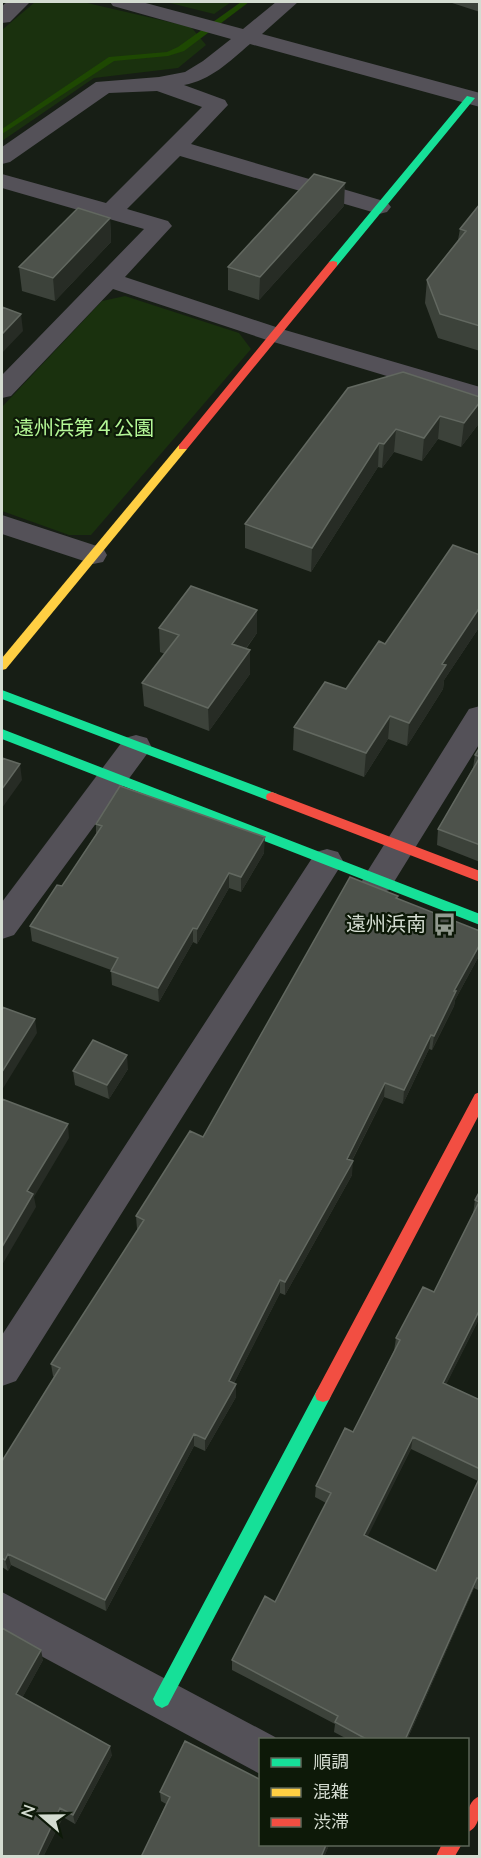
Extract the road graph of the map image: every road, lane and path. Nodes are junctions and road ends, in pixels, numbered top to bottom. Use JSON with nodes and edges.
{"nodes":[{"id":1,"x":19,"y":2,"type":"edge"},
{"id":2,"x":120,"y":2,"type":"edge"},
{"id":3,"x":288,"y":2,"type":"edge"},
{"id":4,"x":2,"y":17,"type":"edge"},
{"id":5,"x":243,"y":37,"type":"junction"},
{"id":6,"x":159,"y":84,"type":"junction"},
{"id":7,"x":475,"y":99,"type":"edge"},
{"id":8,"x":175,"y":147,"type":"junction"},
{"id":9,"x":2,"y":157,"type":"edge"},
{"id":10,"x":2,"y":181,"type":"edge"},
{"id":11,"x":379,"y":207,"type":"junction"},
{"id":12,"x":111,"y":212,"type":"junction"},
{"id":13,"x":107,"y":279,"type":"junction"},
{"id":14,"x":276,"y":334,"type":"junction"},
{"id":15,"x":2,"y":390,"type":"edge"},
{"id":16,"x":480,"y":396,"type":"edge"},
{"id":17,"x":2,"y":524,"type":"edge"},
{"id":18,"x":93,"y":555,"type":"junction"},
{"id":19,"x":2,"y":666,"type":"edge"},
{"id":20,"x":2,"y":694,"type":"edge"},
{"id":21,"x":480,"y":717,"type":"edge"},
{"id":22,"x":2,"y":734,"type":"edge"},
{"id":23,"x":136,"y":746,"type":"junction"},
{"id":24,"x":112,"y":777,"type":"junction"},
{"id":25,"x":399,"y":847,"type":"junction"},
{"id":26,"x":327,"y":861,"type":"junction"},
{"id":27,"x":480,"y":877,"type":"edge"},
{"id":28,"x":378,"y":881,"type":"junction"},
{"id":29,"x":480,"y":920,"type":"edge"},
{"id":30,"x":2,"y":926,"type":"edge"},
{"id":31,"x":480,"y":1098,"type":"edge"},
{"id":32,"x":2,"y":1368,"type":"edge"},
{"id":33,"x":2,"y":1613,"type":"edge"},
{"id":34,"x":162,"y":1699,"type":"junction"},
{"id":35,"x":259,"y":1751,"type":"edge"},
{"id":36,"x":480,"y":1805,"type":"edge"},
{"id":37,"x":469,"y":1819,"type":"edge"}],
"edges":[{"from":1,"to":4,"type":"street"},
{"from":2,"to":5,"type":"street"},
{"from":3,"to":5,"type":"street"},
{"from":5,"to":6,"type":"street"},
{"from":5,"to":7,"type":"street"},
{"from":6,"to":8,"type":"street"},
{"from":6,"to":9,"type":"street"},
{"from":7,"to":11,"type":"street"},
{"from":8,"to":11,"type":"street"},
{"from":8,"to":12,"type":"street"},
{"from":10,"to":12,"type":"street"},
{"from":11,"to":14,"type":"street"},
{"from":12,"to":13,"type":"street"},
{"from":13,"to":14,"type":"street"},
{"from":13,"to":15,"type":"street"},
{"from":14,"to":16,"type":"street"},
{"from":14,"to":18,"type":"street"},
{"from":17,"to":18,"type":"street"},
{"from":18,"to":19,"type":"street"},
{"from":20,"to":23,"type":"street"},
{"from":21,"to":25,"type":"street"},
{"from":22,"to":24,"type":"street"},
{"from":23,"to":24,"type":"street"},
{"from":23,"to":25,"type":"street"},
{"from":24,"to":26,"type":"street"},
{"from":24,"to":30,"type":"street"},
{"from":25,"to":27,"type":"street"},
{"from":25,"to":28,"type":"street"},
{"from":26,"to":28,"type":"street"},
{"from":26,"to":32,"type":"street"},
{"from":28,"to":29,"type":"street"},
{"from":31,"to":34,"type":"street"},
{"from":33,"to":34,"type":"street"},
{"from":34,"to":35,"type":"street"},
{"from":36,"to":37,"type":"street"}]}
